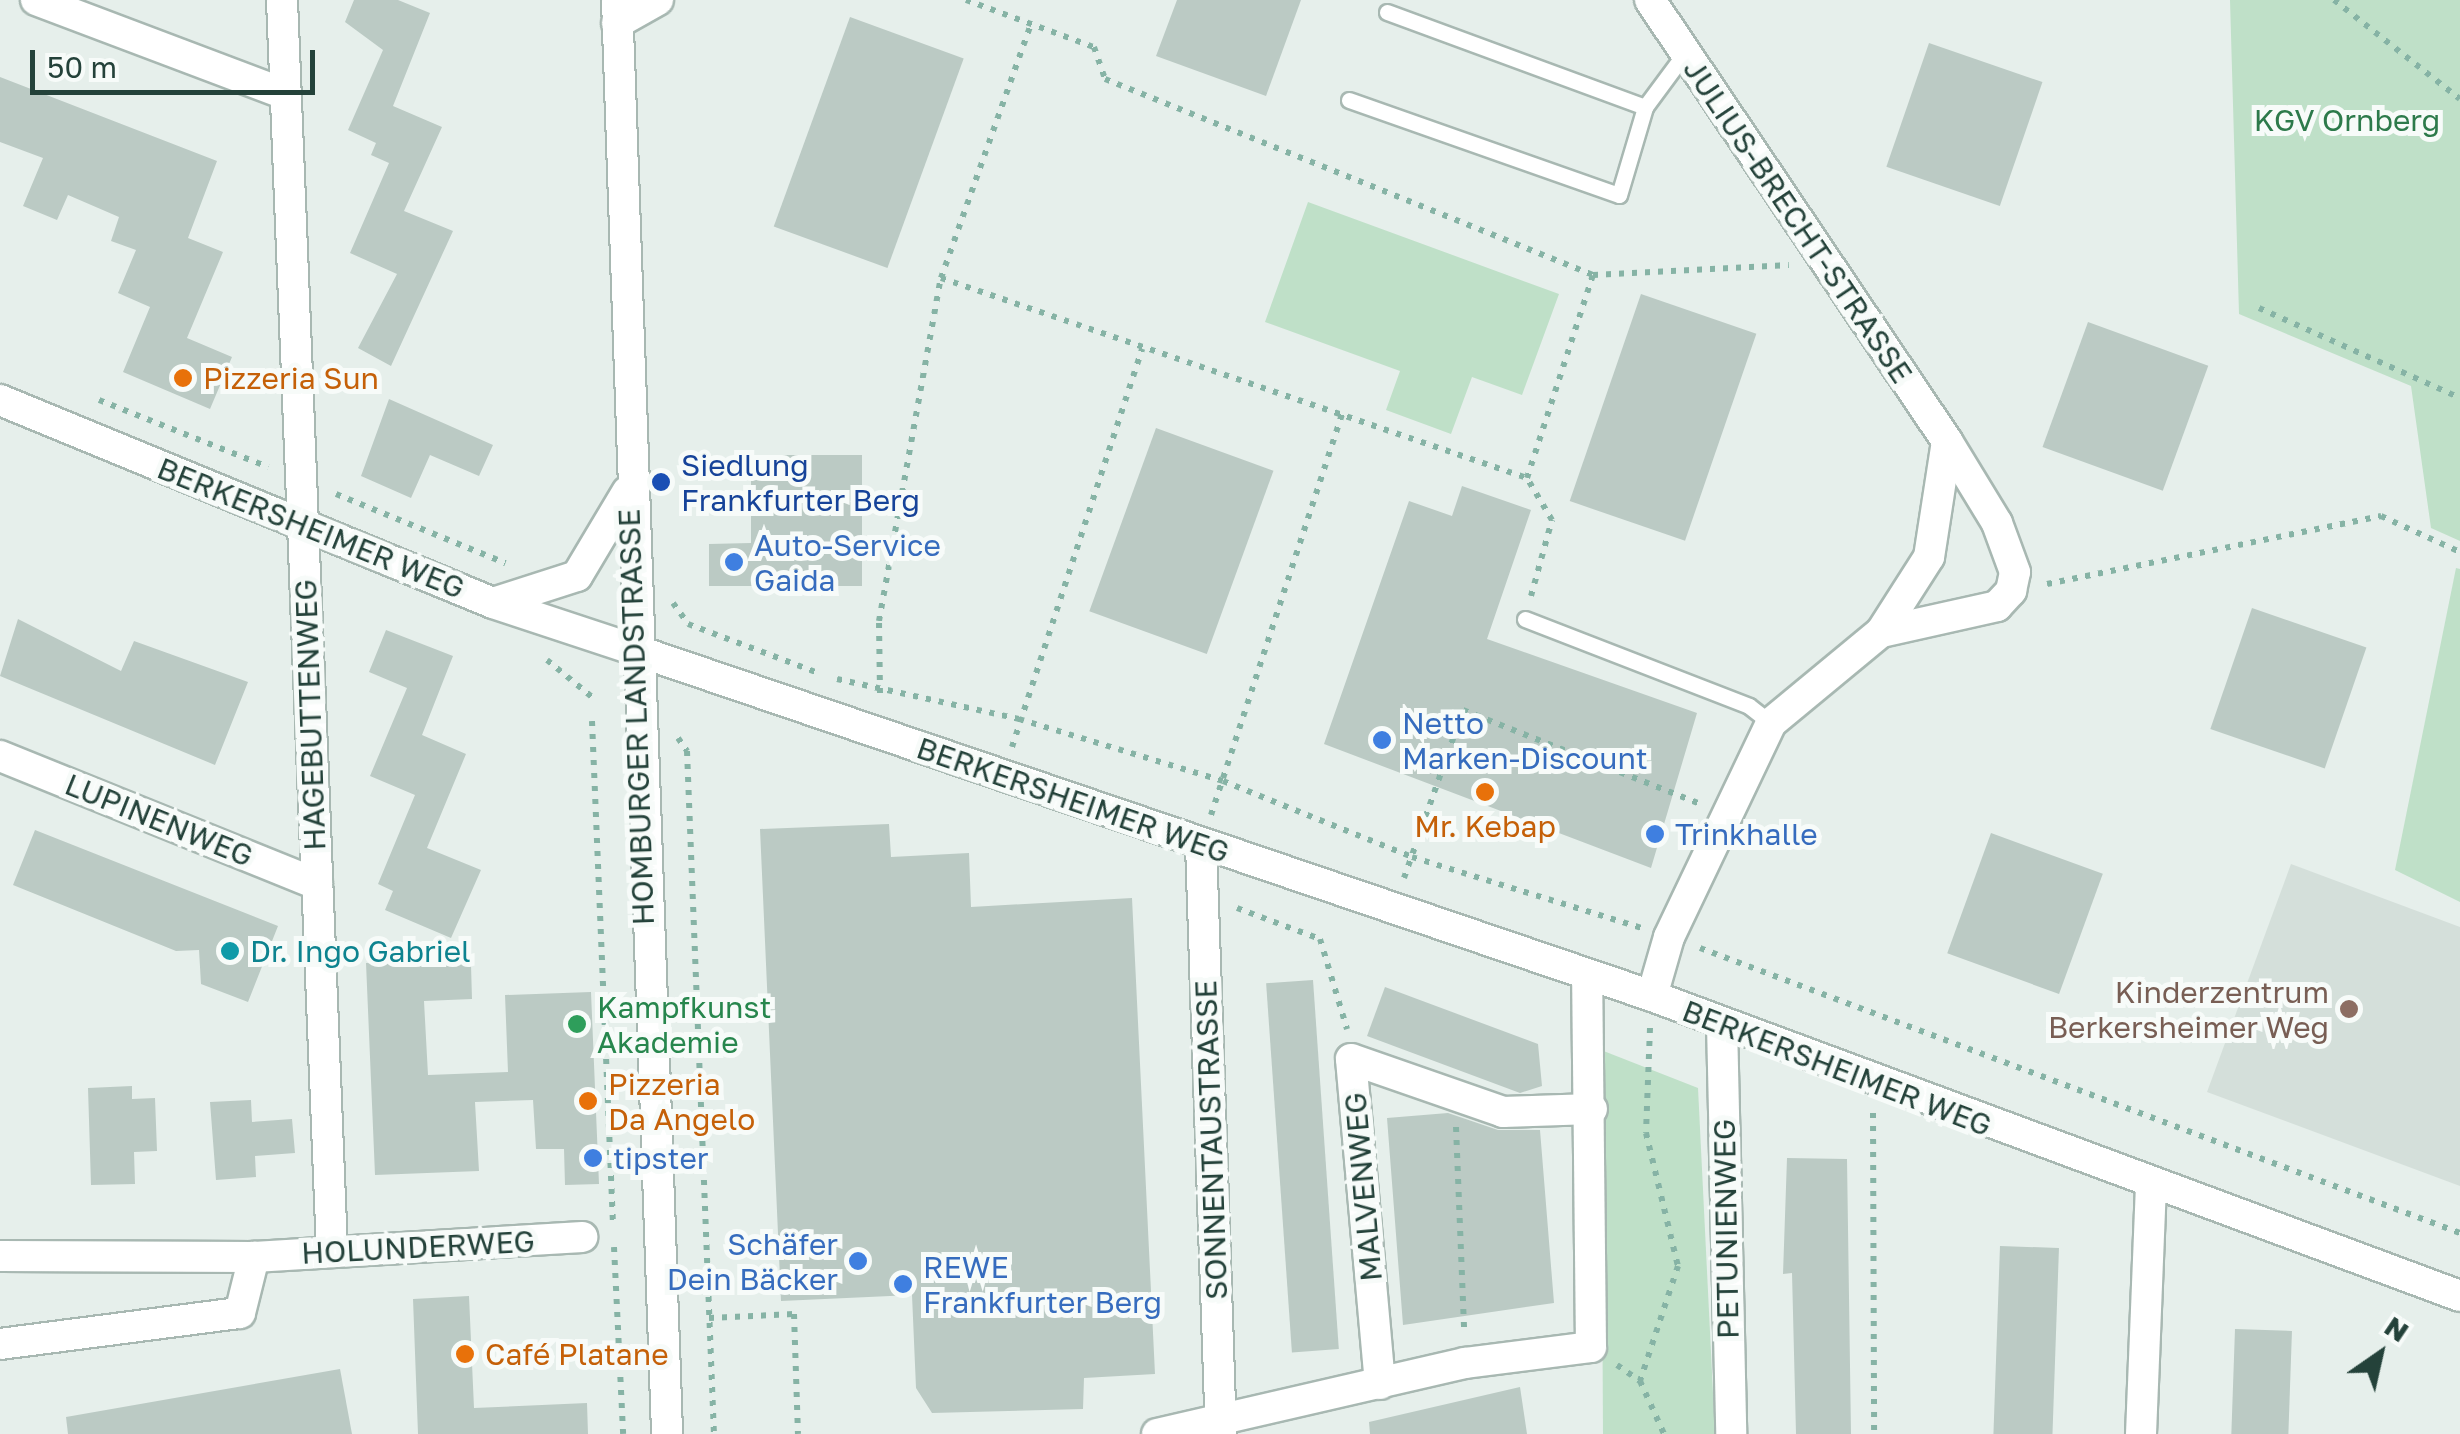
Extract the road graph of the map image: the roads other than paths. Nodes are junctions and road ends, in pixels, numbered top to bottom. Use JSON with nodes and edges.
{"nodes":[{"id":1,"x":36,"y":0,"type":"edge"},
{"id":2,"x":282,"y":0,"type":"edge"},
{"id":3,"x":658,"y":0,"type":"edge"},
{"id":4,"x":1650,"y":0,"type":"edge"},
{"id":5,"x":617,"y":12,"type":"edge"},
{"id":6,"x":1387,"y":12,"type":"dead end"},
{"id":7,"x":1686,"y":53,"type":"junction"},
{"id":8,"x":285,"y":94,"type":"junction"},
{"id":9,"x":1349,"y":100,"type":"dead end"},
{"id":10,"x":1645,"y":107,"type":"junction"},
{"id":11,"x":0,"y":400,"type":"edge"},
{"id":12,"x":1947,"y":441,"type":"junction"},
{"id":13,"x":628,"y":491,"type":"junction"},
{"id":14,"x":301,"y":520,"type":"junction"},
{"id":15,"x":492,"y":603,"type":"junction"},
{"id":16,"x":1525,"y":619,"type":"road end"},
{"id":17,"x":1881,"y":632,"type":"junction"},
{"id":18,"x":635,"y":650,"type":"junction"},
{"id":19,"x":1771,"y":722,"type":"junction"},
{"id":20,"x":0,"y":756,"type":"edge"},
{"id":21,"x":1201,"y":845,"type":"junction"},
{"id":22,"x":317,"y":884,"type":"junction"},
{"id":23,"x":1588,"y":975,"type":"junction"},
{"id":24,"x":1652,"y":996,"type":"junction"},
{"id":25,"x":1722,"y":1024,"type":"junction"},
{"id":26,"x":1592,"y":1110,"type":"junction"},
{"id":27,"x":2152,"y":1188,"type":"junction"},
{"id":28,"x":582,"y":1237,"type":"dead end"},
{"id":29,"x":332,"y":1251,"type":"junction"},
{"id":30,"x":0,"y":1256,"type":"edge"},
{"id":31,"x":254,"y":1258,"type":"junction"},
{"id":32,"x":2460,"y":1296,"type":"edge"},
{"id":33,"x":0,"y":1344,"type":"edge"},
{"id":34,"x":1380,"y":1384,"type":"junction"},
{"id":35,"x":1221,"y":1427,"type":"edge"},
{"id":36,"x":667,"y":1434,"type":"edge"},
{"id":37,"x":1158,"y":1434,"type":"edge"},
{"id":38,"x":1731,"y":1434,"type":"edge"},
{"id":39,"x":2141,"y":1434,"type":"edge"}],
"edges":[{"from":1,"to":8,"type":"street"},
{"from":2,"to":8,"type":"street","name":"HAGEBUTTENWEG"},
{"from":3,"to":5,"type":"street"},
{"from":4,"to":7,"type":"street","name":"JULIUS-BRECHT-STRASSE"},
{"from":5,"to":13,"type":"street","name":"HOMBURGER LANDSTRASSE"},
{"from":6,"to":10,"type":"lane"},
{"from":7,"to":10,"type":"lane"},
{"from":7,"to":12,"type":"street","name":"JULIUS-BRECHT-STRASSE"},
{"from":8,"to":14,"type":"street","name":"HAGEBUTTENWEG"},
{"from":9,"to":10,"type":"lane"},
{"from":11,"to":14,"type":"street","name":"BERKERSHEIMER WEG"},
{"from":12,"to":17,"type":"street"},
{"from":12,"to":17,"type":"street","name":"JULIUS-BRECHT-STRASSE"},
{"from":13,"to":15,"type":"street"},
{"from":13,"to":18,"type":"street","name":"HOMBURGER LANDSTRASSE"},
{"from":14,"to":15,"type":"street","name":"BERKERSHEIMER WEG"},
{"from":14,"to":22,"type":"street","name":"HAGEBUTTENWEG"},
{"from":15,"to":18,"type":"street","name":"BERKERSHEIMER WEG"},
{"from":16,"to":19,"type":"lane"},
{"from":17,"to":19,"type":"street"},
{"from":18,"to":21,"type":"street","name":"BERKERSHEIMER WEG"},
{"from":18,"to":36,"type":"street","name":"HOMBURGER LANDSTRASSE"},
{"from":19,"to":24,"type":"street"},
{"from":20,"to":22,"type":"street","name":"LUPINENWEG"},
{"from":21,"to":23,"type":"street","name":"BERKERSHEIMER WEG"},
{"from":21,"to":35,"type":"street","name":"SONNENTAUSTRASSE"},
{"from":22,"to":29,"type":"street","name":"HAGEBUTTENWEG"},
{"from":23,"to":24,"type":"street","name":"BERKERSHEIMER WEG"},
{"from":23,"to":26,"type":"street"},
{"from":24,"to":25,"type":"street","name":"BERKERSHEIMER WEG"},
{"from":25,"to":27,"type":"street","name":"BERKERSHEIMER WEG"},
{"from":25,"to":38,"type":"street","name":"PETUNIENWEG"},
{"from":26,"to":34,"type":"street"},
{"from":26,"to":34,"type":"street","name":"MALVENWEG"},
{"from":27,"to":32,"type":"street","name":"BERKERSHEIMER WEG"},
{"from":27,"to":39,"type":"street"},
{"from":28,"to":29,"type":"street","name":"HOLUNDERWEG"},
{"from":29,"to":31,"type":"street","name":"HOLUNDERWEG"},
{"from":30,"to":31,"type":"street","name":"HOLUNDERWEG"},
{"from":31,"to":33,"type":"street"},
{"from":34,"to":35,"type":"street"},
{"from":35,"to":37,"type":"street"}]}
